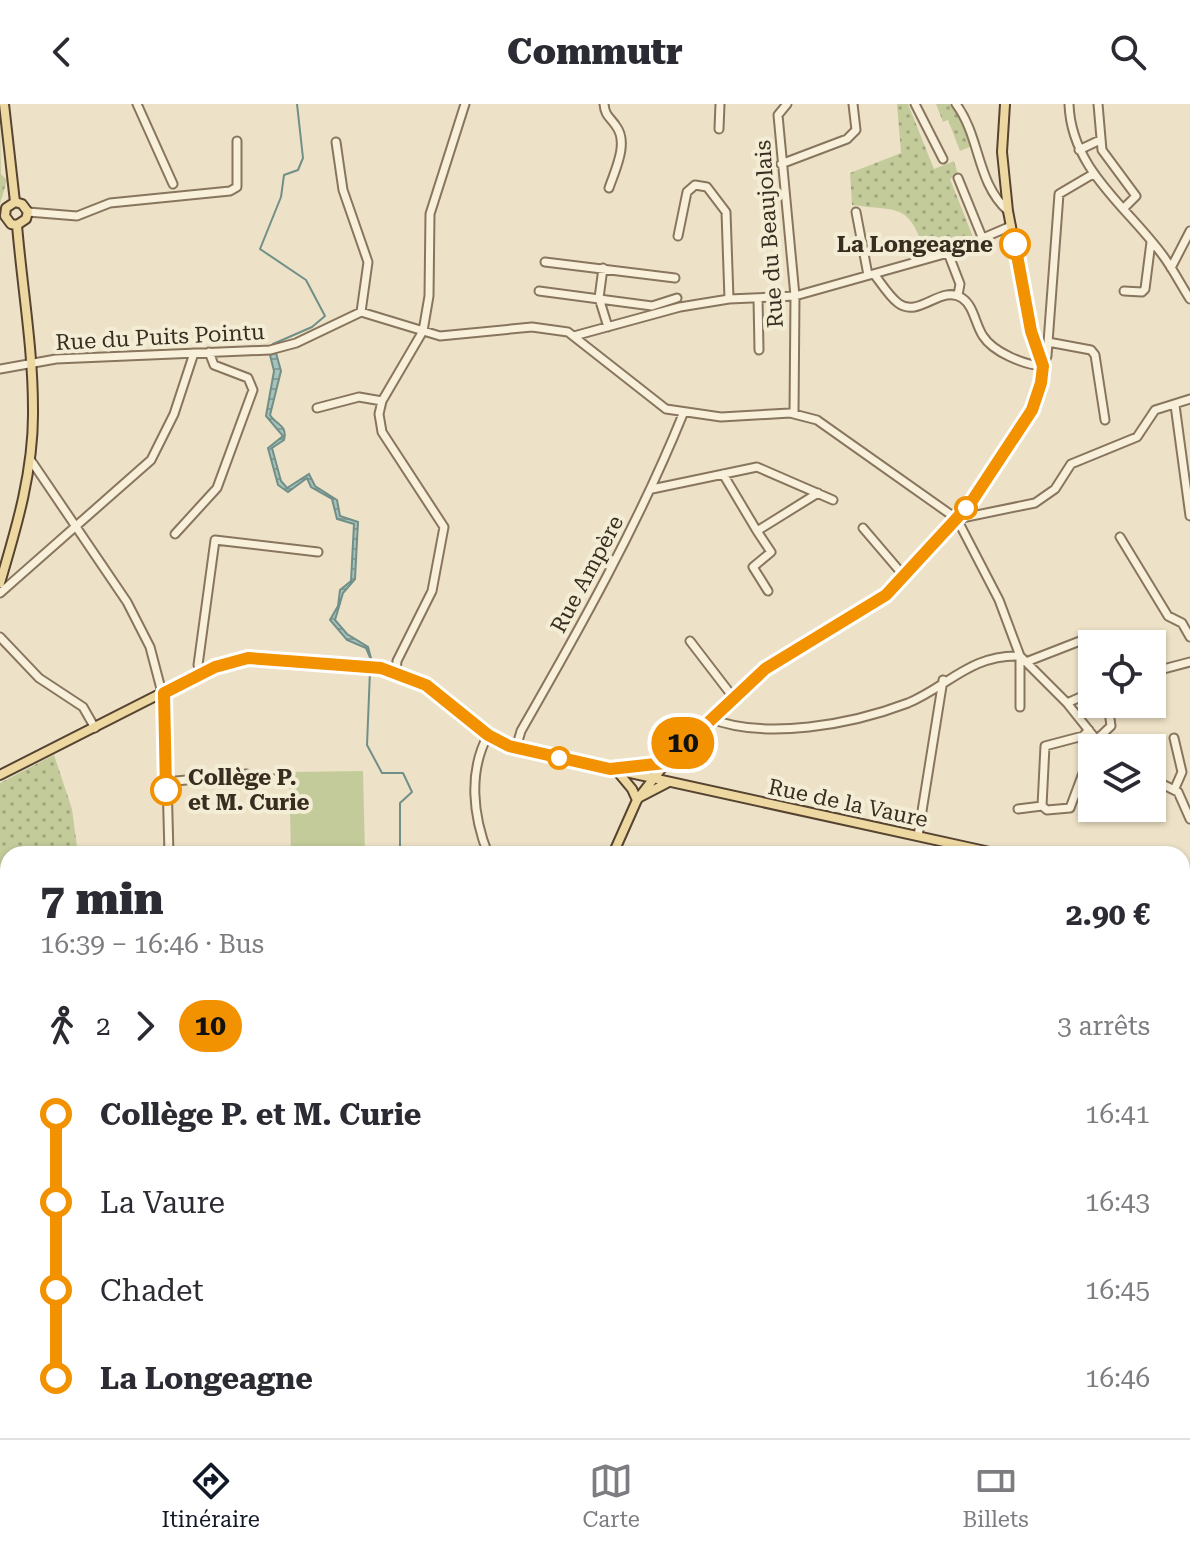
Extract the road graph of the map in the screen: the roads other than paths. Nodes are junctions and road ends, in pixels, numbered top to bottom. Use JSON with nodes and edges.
{"nodes":[{"id":1,"x":4,"y":104,"type":"edge"},
{"id":2,"x":137,"y":104,"type":"edge"},
{"id":3,"x":465,"y":104,"type":"edge"},
{"id":4,"x":604,"y":104,"type":"edge"},
{"id":5,"x":720,"y":104,"type":"edge"},
{"id":6,"x":787,"y":104,"type":"edge"},
{"id":7,"x":853,"y":104,"type":"edge"},
{"id":8,"x":915,"y":104,"type":"edge"},
{"id":9,"x":956,"y":104,"type":"edge"},
{"id":10,"x":1005,"y":104,"type":"edge"},
{"id":11,"x":1069,"y":104,"type":"edge"},
{"id":12,"x":1098,"y":104,"type":"edge"},
{"id":13,"x":719,"y":129,"type":"dead end"},
{"id":14,"x":1100,"y":140,"type":"junction"},
{"id":15,"x":237,"y":141,"type":"dead end"},
{"id":16,"x":336,"y":142,"type":"dead end"},
{"id":17,"x":1079,"y":150,"type":"junction"},
{"id":18,"x":943,"y":159,"type":"dead end"},
{"id":19,"x":781,"y":164,"type":"junction"},
{"id":20,"x":1093,"y":174,"type":"junction"},
{"id":21,"x":958,"y":178,"type":"dead end"},
{"id":22,"x":173,"y":184,"type":"dead end"},
{"id":23,"x":609,"y":188,"type":"dead end"},
{"id":24,"x":15,"y":202,"type":"junction"},
{"id":25,"x":1124,"y":208,"type":"junction"},
{"id":26,"x":1008,"y":211,"type":"junction"},
{"id":27,"x":28,"y":212,"type":"junction"},
{"id":28,"x":856,"y":212,"type":"dead end"},
{"id":29,"x":2,"y":216,"type":"edge"},
{"id":30,"x":17,"y":225,"type":"junction"},
{"id":31,"x":1011,"y":226,"type":"junction"},
{"id":32,"x":1190,"y":231,"type":"edge"},
{"id":33,"x":678,"y":236,"type":"dead end"},
{"id":34,"x":982,"y":237,"type":"junction"},
{"id":35,"x":1151,"y":242,"type":"junction"},
{"id":36,"x":948,"y":253,"type":"junction"},
{"id":37,"x":545,"y":262,"type":"dead end"},
{"id":38,"x":603,"y":268,"type":"junction"},
{"id":39,"x":1171,"y":268,"type":"junction"},
{"id":40,"x":871,"y":275,"type":"junction"},
{"id":41,"x":675,"y":278,"type":"dead end"},
{"id":42,"x":1187,"y":289,"type":"edge"},
{"id":43,"x":539,"y":291,"type":"dead end"},
{"id":44,"x":1124,"y":291,"type":"dead end"},
{"id":45,"x":958,"y":295,"type":"junction"},
{"id":46,"x":795,"y":296,"type":"junction"},
{"id":47,"x":599,"y":298,"type":"junction"},
{"id":48,"x":677,"y":298,"type":"dead end"},
{"id":49,"x":758,"y":298,"type":"junction"},
{"id":50,"x":729,"y":299,"type":"junction"},
{"id":51,"x":1190,"y":299,"type":"edge"},
{"id":52,"x":361,"y":312,"type":"junction"},
{"id":53,"x":608,"y":327,"type":"junction"},
{"id":54,"x":423,"y":331,"type":"junction"},
{"id":55,"x":574,"y":336,"type":"junction"},
{"id":56,"x":1048,"y":342,"type":"junction"},
{"id":57,"x":759,"y":350,"type":"dead end"},
{"id":58,"x":209,"y":352,"type":"junction"},
{"id":59,"x":194,"y":353,"type":"junction"},
{"id":60,"x":31,"y":364,"type":"junction"},
{"id":61,"x":1043,"y":366,"type":"junction"},
{"id":62,"x":0,"y":369,"type":"edge"},
{"id":63,"x":1190,"y":399,"type":"edge"},
{"id":64,"x":382,"y":401,"type":"junction"},
{"id":65,"x":1175,"y":405,"type":"junction"},
{"id":66,"x":317,"y":408,"type":"dead end"},
{"id":67,"x":683,"y":414,"type":"junction"},
{"id":68,"x":794,"y":414,"type":"junction"},
{"id":69,"x":1105,"y":420,"type":"dead end"},
{"id":70,"x":30,"y":459,"type":"junction"},
{"id":71,"x":723,"y":474,"type":"junction"},
{"id":72,"x":652,"y":489,"type":"junction"},
{"id":73,"x":818,"y":493,"type":"junction"},
{"id":74,"x":833,"y":500,"type":"dead end"},
{"id":75,"x":1190,"y":516,"type":"edge"},
{"id":76,"x":957,"y":519,"type":"junction"},
{"id":77,"x":78,"y":528,"type":"junction"},
{"id":78,"x":863,"y":528,"type":"dead end"},
{"id":79,"x":757,"y":531,"type":"junction"},
{"id":80,"x":175,"y":534,"type":"dead end"},
{"id":81,"x":1120,"y":537,"type":"dead end"},
{"id":82,"x":318,"y":552,"type":"dead end"},
{"id":83,"x":904,"y":576,"type":"junction"},
{"id":84,"x":0,"y":583,"type":"edge"},
{"id":85,"x":768,"y":591,"type":"dead end"},
{"id":86,"x":0,"y":593,"type":"edge"},
{"id":87,"x":0,"y":637,"type":"edge"},
{"id":88,"x":1190,"y":637,"type":"edge"},
{"id":89,"x":690,"y":641,"type":"dead end"},
{"id":90,"x":1078,"y":642,"type":"edge"},
{"id":91,"x":1023,"y":659,"type":"junction"},
{"id":92,"x":1190,"y":662,"type":"edge"},
{"id":93,"x":1166,"y":668,"type":"edge"},
{"id":94,"x":396,"y":671,"type":"junction"},
{"id":95,"x":203,"y":672,"type":"junction"},
{"id":96,"x":943,"y":680,"type":"junction"},
{"id":97,"x":164,"y":693,"type":"junction"},
{"id":98,"x":733,"y":697,"type":"junction"},
{"id":99,"x":1078,"y":698,"type":"edge"},
{"id":100,"x":1067,"y":703,"type":"junction"},
{"id":101,"x":1020,"y":707,"type":"dead end"},
{"id":102,"x":709,"y":718,"type":"junction"},
{"id":103,"x":1112,"y":718,"type":"edge"},
{"id":104,"x":95,"y":728,"type":"junction"},
{"id":105,"x":1089,"y":730,"type":"junction"},
{"id":106,"x":1092,"y":734,"type":"edge"},
{"id":107,"x":1100,"y":734,"type":"edge"},
{"id":108,"x":488,"y":735,"type":"junction"},
{"id":109,"x":1174,"y":738,"type":"dead end"},
{"id":110,"x":516,"y":748,"type":"junction"},
{"id":111,"x":665,"y":763,"type":"junction"},
{"id":112,"x":613,"y":770,"type":"junction"},
{"id":113,"x":0,"y":775,"type":"edge"},
{"id":114,"x":274,"y":779,"type":"dead end"},
{"id":115,"x":651,"y":779,"type":"junction"},
{"id":116,"x":166,"y":782,"type":"junction"},
{"id":117,"x":668,"y":782,"type":"junction"},
{"id":118,"x":1166,"y":784,"type":"edge"},
{"id":119,"x":1078,"y":786,"type":"edge"},
{"id":120,"x":1175,"y":788,"type":"junction"},
{"id":121,"x":638,"y":799,"type":"junction"},
{"id":122,"x":1042,"y":806,"type":"junction"},
{"id":123,"x":1018,"y":809,"type":"dead end"},
{"id":124,"x":1190,"y":819,"type":"edge"},
{"id":125,"x":918,"y":836,"type":"junction"},
{"id":126,"x":169,"y":846,"type":"edge"},
{"id":127,"x":485,"y":846,"type":"edge"},
{"id":128,"x":617,"y":846,"type":"edge"},
{"id":129,"x":963,"y":846,"type":"edge"}],
"edges":[{"from":1,"to":24,"type":"main road"},
{"from":2,"to":22,"type":"street"},
{"from":3,"to":54,"type":"street"},
{"from":4,"to":23,"type":"street"},
{"from":5,"to":13,"type":"street"},
{"from":6,"to":19,"type":"street","name":"Rue du Beaujolais"},
{"from":7,"to":19,"type":"street"},
{"from":8,"to":18,"type":"street"},
{"from":9,"to":26,"type":"street"},
{"from":10,"to":26,"type":"main road"},
{"from":11,"to":17,"type":"street"},
{"from":12,"to":14,"type":"street"},
{"from":14,"to":17,"type":"street"},
{"from":14,"to":25,"type":"street"},
{"from":15,"to":27,"type":"street"},
{"from":16,"to":52,"type":"street"},
{"from":17,"to":20,"type":"street"},
{"from":19,"to":46,"type":"street","name":"Rue du Beaujolais"},
{"from":20,"to":25,"type":"street"},
{"from":20,"to":56,"type":"street"},
{"from":21,"to":34,"type":"street"},
{"from":24,"to":27,"type":"main road"},
{"from":24,"to":29,"type":"main road"},
{"from":25,"to":35,"type":"street"},
{"from":26,"to":31,"type":"main road"},
{"from":27,"to":30,"type":"main road"},
{"from":28,"to":40,"type":"street"},
{"from":29,"to":30,"type":"main road"},
{"from":30,"to":60,"type":"main road"},
{"from":31,"to":34,"type":"street"},
{"from":31,"to":61,"type":"main road"},
{"from":32,"to":39,"type":"street"},
{"from":33,"to":50,"type":"street"},
{"from":34,"to":36,"type":"street"},
{"from":35,"to":39,"type":"street"},
{"from":35,"to":44,"type":"street"},
{"from":36,"to":40,"type":"street"},
{"from":36,"to":45,"type":"street"},
{"from":37,"to":38,"type":"street"},
{"from":38,"to":41,"type":"street"},
{"from":38,"to":47,"type":"street"},
{"from":39,"to":42,"type":"street"},
{"from":40,"to":45,"type":"street"},
{"from":40,"to":46,"type":"street"},
{"from":42,"to":51,"type":"street"},
{"from":43,"to":47,"type":"street"},
{"from":45,"to":61,"type":"street"},
{"from":46,"to":49,"type":"street"},
{"from":46,"to":68,"type":"street","name":"Rue du Beaujolais"},
{"from":47,"to":48,"type":"street"},
{"from":47,"to":53,"type":"street"},
{"from":49,"to":50,"type":"street"},
{"from":49,"to":57,"type":"street"},
{"from":50,"to":53,"type":"street"},
{"from":52,"to":54,"type":"street"},
{"from":52,"to":58,"type":"street","name":"Rue du Puits Pointu"},
{"from":53,"to":55,"type":"street"},
{"from":54,"to":55,"type":"street"},
{"from":54,"to":64,"type":"street"},
{"from":55,"to":67,"type":"street"},
{"from":56,"to":61,"type":"street"},
{"from":56,"to":69,"type":"street"},
{"from":58,"to":59,"type":"street","name":"Rue du Puits Pointu"},
{"from":58,"to":80,"type":"street"},
{"from":59,"to":60,"type":"street","name":"Rue du Puits Pointu"},
{"from":59,"to":77,"type":"street"},
{"from":60,"to":62,"type":"street","name":"Rue du Puits Pointu"},
{"from":60,"to":70,"type":"main road"},
{"from":61,"to":76,"type":"main road"},
{"from":63,"to":65,"type":"street"},
{"from":64,"to":66,"type":"street"},
{"from":64,"to":94,"type":"street"},
{"from":65,"to":75,"type":"street"},
{"from":65,"to":76,"type":"street"},
{"from":67,"to":68,"type":"street"},
{"from":67,"to":72,"type":"street","name":"Rue Ampère"},
{"from":68,"to":76,"type":"street"},
{"from":70,"to":77,"type":"street"},
{"from":70,"to":84,"type":"main road"},
{"from":71,"to":72,"type":"street"},
{"from":71,"to":73,"type":"street"},
{"from":71,"to":79,"type":"street"},
{"from":72,"to":110,"type":"street","name":"Rue Ampère"},
{"from":73,"to":74,"type":"street"},
{"from":73,"to":79,"type":"street"},
{"from":76,"to":83,"type":"main road"},
{"from":76,"to":91,"type":"street"},
{"from":77,"to":86,"type":"street"},
{"from":77,"to":97,"type":"street"},
{"from":78,"to":83,"type":"street"},
{"from":79,"to":85,"type":"street"},
{"from":81,"to":88,"type":"street"},
{"from":82,"to":95,"type":"street"},
{"from":83,"to":98,"type":"main road"},
{"from":87,"to":104,"type":"street"},
{"from":89,"to":98,"type":"street"},
{"from":90,"to":91,"type":"street"},
{"from":91,"to":96,"type":"street"},
{"from":91,"to":100,"type":"street"},
{"from":91,"to":101,"type":"street"},
{"from":92,"to":93,"type":"street"},
{"from":94,"to":95,"type":"main road"},
{"from":94,"to":108,"type":"main road"},
{"from":95,"to":97,"type":"main road"},
{"from":96,"to":102,"type":"street"},
{"from":96,"to":125,"type":"street"},
{"from":97,"to":104,"type":"main road"},
{"from":97,"to":116,"type":"street"},
{"from":98,"to":102,"type":"main road"},
{"from":99,"to":100,"type":"street"},
{"from":100,"to":105,"type":"street"},
{"from":102,"to":111,"type":"main road"},
{"from":103,"to":107,"type":"street"},
{"from":104,"to":113,"type":"main road"},
{"from":105,"to":106,"type":"street"},
{"from":105,"to":122,"type":"street"},
{"from":108,"to":110,"type":"main road"},
{"from":108,"to":127,"type":"street"},
{"from":109,"to":120,"type":"street"},
{"from":110,"to":112,"type":"main road"},
{"from":111,"to":112,"type":"main road"},
{"from":111,"to":115,"type":"main road"},
{"from":112,"to":115,"type":"main road","name":"Rue de la Vaure"},
{"from":112,"to":121,"type":"main road"},
{"from":114,"to":116,"type":"street"},
{"from":115,"to":117,"type":"main road","name":"Rue de la Vaure"},
{"from":115,"to":121,"type":"main road"},
{"from":116,"to":126,"type":"street"},
{"from":117,"to":121,"type":"main road"},
{"from":117,"to":125,"type":"main road","name":"Rue de la Vaure"},
{"from":118,"to":120,"type":"street"},
{"from":119,"to":122,"type":"street"},
{"from":120,"to":124,"type":"street"},
{"from":121,"to":128,"type":"main road"},
{"from":122,"to":123,"type":"street"},
{"from":125,"to":129,"type":"main road","name":"Rue de la Vaure"}]}
